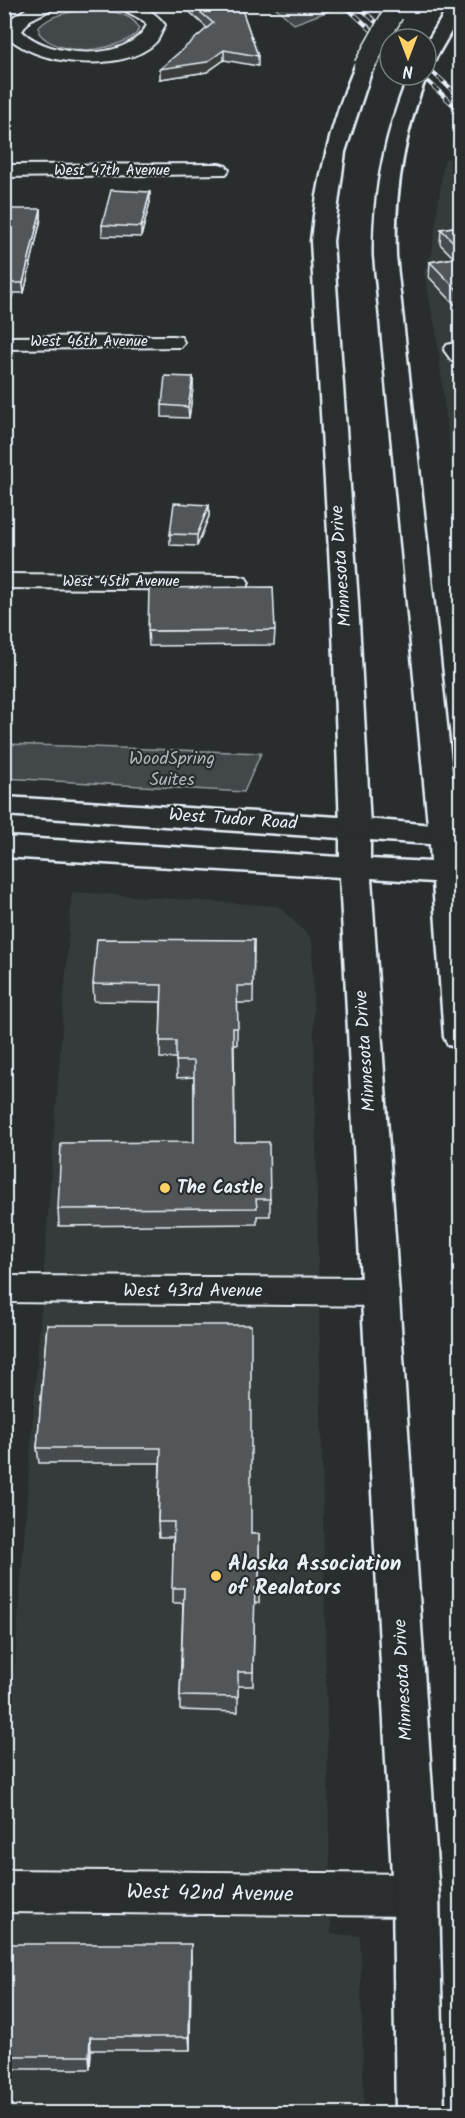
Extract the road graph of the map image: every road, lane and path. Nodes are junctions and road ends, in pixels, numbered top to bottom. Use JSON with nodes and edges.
{"nodes":[{"id":1,"x":54,"y":4,"type":"edge"},
{"id":2,"x":122,"y":4,"type":"edge"},
{"id":3,"x":459,"y":4,"type":"edge"},
{"id":4,"x":397,"y":9,"type":"edge"},
{"id":5,"x":4,"y":10,"type":"edge"},
{"id":6,"x":24,"y":15,"type":"junction"},
{"id":7,"x":438,"y":37,"type":"edge"},
{"id":8,"x":413,"y":87,"type":"edge"},
{"id":9,"x":219,"y":170,"type":"dead end"},
{"id":10,"x":4,"y":171,"type":"edge"},
{"id":11,"x":173,"y":342,"type":"dead end"},
{"id":12,"x":4,"y":343,"type":"edge"},
{"id":13,"x":4,"y":581,"type":"edge"},
{"id":14,"x":237,"y":583,"type":"dead end"},
{"id":15,"x":4,"y":806,"type":"edge"},
{"id":16,"x":355,"y":828,"type":"junction"},
{"id":17,"x":452,"y":835,"type":"edge"},
{"id":18,"x":4,"y":847,"type":"edge"},
{"id":19,"x":355,"y":868,"type":"junction"},
{"id":20,"x":453,"y":873,"type":"edge"},
{"id":21,"x":460,"y":1037,"type":"edge"},
{"id":22,"x":4,"y":1289,"type":"edge"},
{"id":23,"x":382,"y":1292,"type":"junction"},
{"id":24,"x":4,"y":1891,"type":"edge"},
{"id":25,"x":416,"y":1895,"type":"junction"},
{"id":26,"x":420,"y":2114,"type":"edge"}],
"edges":[{"from":1,"to":6,"type":"street"},
{"from":2,"to":6,"type":"street"},
{"from":3,"to":7,"type":"main road"},
{"from":4,"to":16,"type":"main road","name":"Minnesota Drive","bridge":true},
{"from":5,"to":6,"type":"street"},
{"from":8,"to":17,"type":"main road"},
{"from":9,"to":10,"type":"street","name":"West 47th Avenue"},
{"from":11,"to":12,"type":"street","name":"West 46th Avenue"},
{"from":13,"to":14,"type":"street","name":"West 45th Avenue"},
{"from":15,"to":16,"type":"main road","name":"West Tudor Road"},
{"from":16,"to":17,"type":"main road","name":"West Tudor Road"},
{"from":16,"to":19,"type":"main road","name":"Minnesota Drive"},
{"from":17,"to":20,"type":"main road"},
{"from":18,"to":19,"type":"main road"},
{"from":19,"to":20,"type":"main road"},
{"from":19,"to":23,"type":"main road","name":"Minnesota Drive"},
{"from":20,"to":21,"type":"main road"},
{"from":22,"to":23,"type":"street","name":"West 43rd Avenue"},
{"from":23,"to":25,"type":"main road","name":"Minnesota Drive"},
{"from":24,"to":25,"type":"street","name":"West 42nd Avenue"},
{"from":25,"to":26,"type":"main road","name":"Minnesota Drive"}]}
